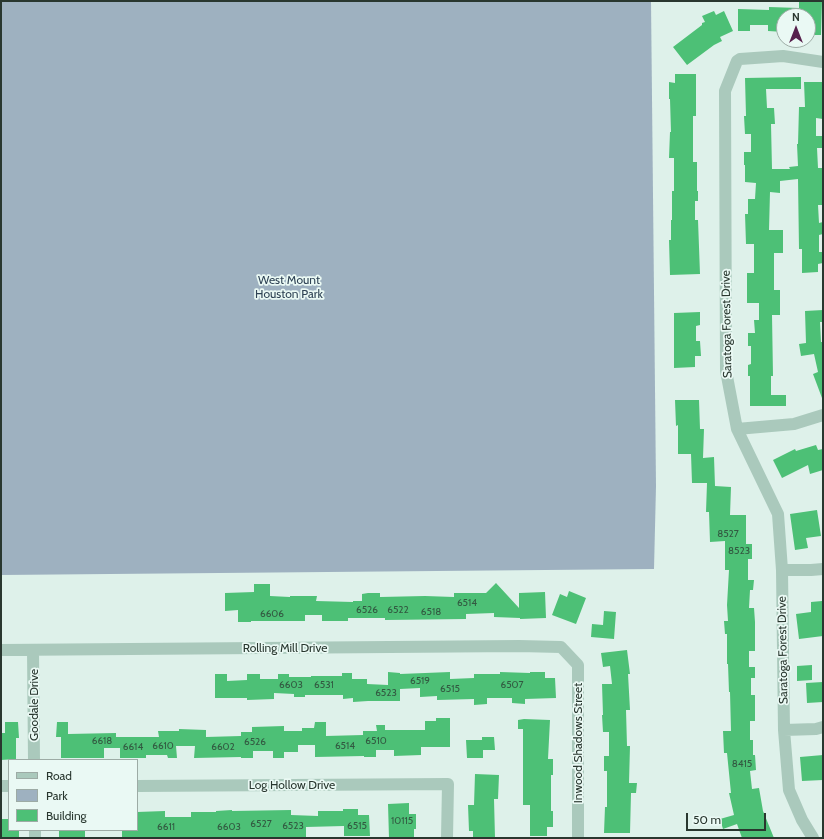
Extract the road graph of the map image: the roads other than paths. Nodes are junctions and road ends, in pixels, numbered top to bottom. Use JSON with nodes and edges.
{"nodes":[{"id":1,"x":823,"y":62,"type":"edge"},
{"id":2,"x":823,"y":415,"type":"edge"},
{"id":3,"x":737,"y":428,"type":"junction"},
{"id":4,"x":823,"y":569,"type":"edge"},
{"id":5,"x":782,"y":570,"type":"junction"},
{"id":6,"x":1,"y":650,"type":"edge"},
{"id":7,"x":33,"y":650,"type":"junction"},
{"id":8,"x":567,"y":653,"type":"joint"},
{"id":9,"x":823,"y":727,"type":"edge"},
{"id":10,"x":784,"y":730,"type":"junction"},
{"id":11,"x":34,"y":759,"type":"edge"},
{"id":12,"x":138,"y":786,"type":"edge"},
{"id":13,"x":447,"y":838,"type":"edge"},
{"id":14,"x":578,"y":838,"type":"edge"},
{"id":15,"x":813,"y":838,"type":"edge"}],
"edges":[{"from":1,"to":3,"type":"street","name":"Saratoga Forest Drive"},
{"from":2,"to":3,"type":"street"},
{"from":3,"to":5,"type":"street","name":"Saratoga Forest Drive"},
{"from":4,"to":5,"type":"street"},
{"from":5,"to":10,"type":"street","name":"Saratoga Forest Drive"},
{"from":6,"to":7,"type":"street","name":"Rolling Mill Drive"},
{"from":7,"to":8,"type":"street","name":"Rolling Mill Drive"},
{"from":7,"to":11,"type":"street","name":"Goodale Drive"},
{"from":8,"to":14,"type":"street","name":"Inwood Shadows Street"},
{"from":9,"to":10,"type":"street"},
{"from":10,"to":15,"type":"street","name":"Saratoga Forest Drive"},
{"from":12,"to":13,"type":"street","name":"Log Hollow Drive"}]}
